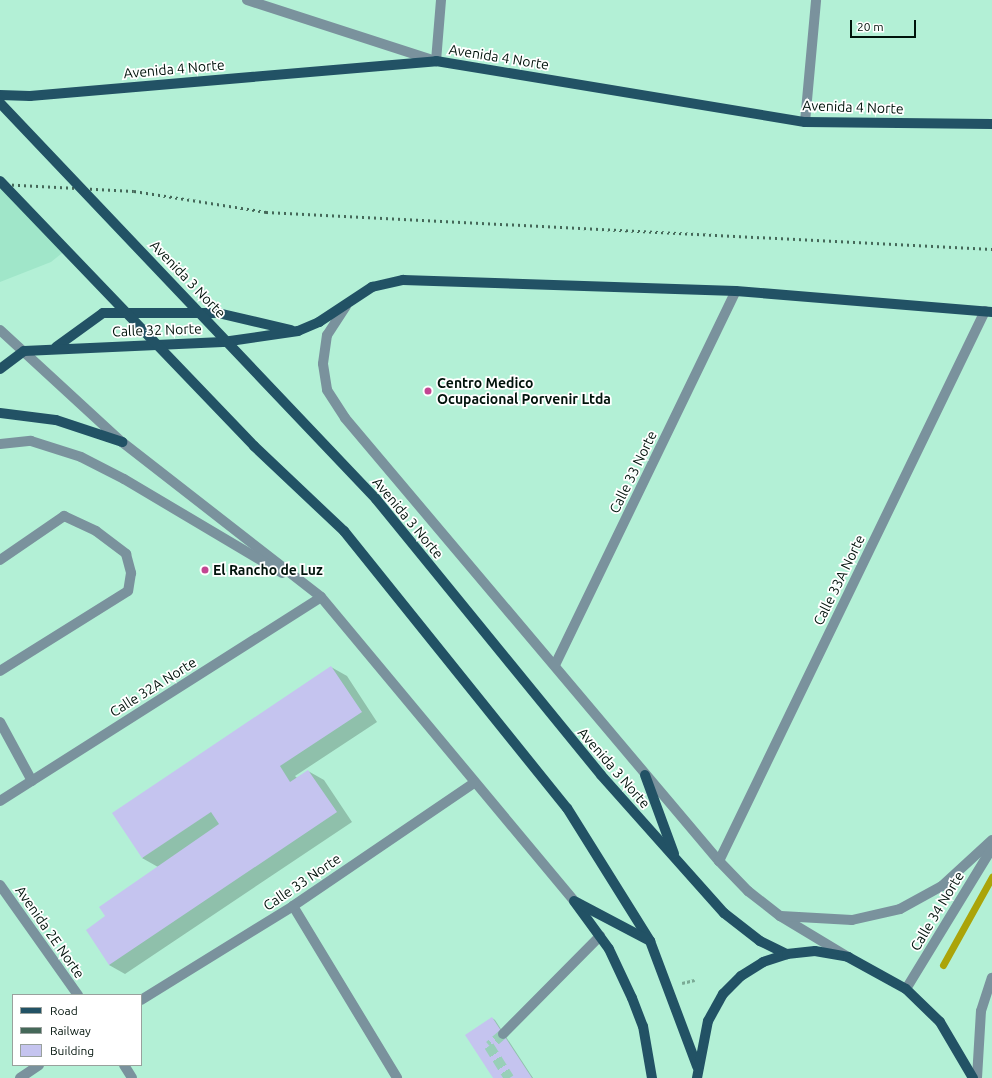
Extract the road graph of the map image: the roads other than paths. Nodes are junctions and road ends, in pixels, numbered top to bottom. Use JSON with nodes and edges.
{"nodes":[{"id":1,"x":247,"y":0,"type":"edge"},
{"id":2,"x":441,"y":0,"type":"edge"},
{"id":3,"x":816,"y":0,"type":"edge"},
{"id":4,"x":436,"y":61,"type":"junction"},
{"id":5,"x":0,"y":95,"type":"edge"},
{"id":6,"x":0,"y":103,"type":"edge"},
{"id":7,"x":805,"y":122,"type":"junction"},
{"id":8,"x":992,"y":124,"type":"edge"},
{"id":9,"x":0,"y":181,"type":"edge"},
{"id":10,"x":736,"y":291,"type":"junction"},
{"id":11,"x":351,"y":300,"type":"junction"},
{"id":12,"x":989,"y":312,"type":"edge"},
{"id":13,"x":0,"y":330,"type":"edge"},
{"id":14,"x":298,"y":331,"type":"junction"},
{"id":15,"x":56,"y":347,"type":"junction"},
{"id":16,"x":24,"y":351,"type":"junction"},
{"id":17,"x":0,"y":369,"type":"edge"},
{"id":18,"x":0,"y":413,"type":"edge"},
{"id":19,"x":122,"y":442,"type":"junction"},
{"id":20,"x":0,"y":444,"type":"edge"},
{"id":21,"x":0,"y":560,"type":"edge"},
{"id":22,"x":321,"y":597,"type":"junction"},
{"id":23,"x":555,"y":665,"type":"junction"},
{"id":24,"x":0,"y":671,"type":"edge"},
{"id":25,"x":0,"y":722,"type":"edge"},
{"id":26,"x":645,"y":775,"type":"junction"},
{"id":27,"x":32,"y":781,"type":"junction"},
{"id":28,"x":474,"y":782,"type":"junction"},
{"id":29,"x":0,"y":801,"type":"edge"},
{"id":30,"x":992,"y":840,"type":"edge"},
{"id":31,"x":992,"y":848,"type":"edge"},
{"id":32,"x":676,"y":860,"type":"junction"},
{"id":33,"x":719,"y":862,"type":"junction"},
{"id":34,"x":0,"y":885,"type":"edge"},
{"id":35,"x":574,"y":901,"type":"junction"},
{"id":36,"x":293,"y":906,"type":"junction"},
{"id":37,"x":780,"y":916,"type":"junction"},
{"id":38,"x":600,"y":936,"type":"junction"},
{"id":39,"x":650,"y":941,"type":"junction"},
{"id":40,"x":787,"y":954,"type":"junction"},
{"id":41,"x":848,"y":957,"type":"junction"},
{"id":42,"x":992,"y":978,"type":"edge"},
{"id":43,"x":906,"y":989,"type":"junction"},
{"id":44,"x":77,"y":994,"type":"edge"},
{"id":45,"x":142,"y":999,"type":"edge"},
{"id":46,"x":503,"y":1034,"type":"tunnel mouth"},
{"id":47,"x":38,"y":1066,"type":"edge"},
{"id":48,"x":125,"y":1066,"type":"edge"},
{"id":49,"x":698,"y":1074,"type":"edge"},
{"id":50,"x":20,"y":1078,"type":"edge"},
{"id":51,"x":132,"y":1078,"type":"edge"},
{"id":52,"x":397,"y":1078,"type":"edge"},
{"id":53,"x":652,"y":1078,"type":"edge"},
{"id":54,"x":973,"y":1078,"type":"edge"},
{"id":55,"x":977,"y":1078,"type":"edge"}],
"edges":[{"from":1,"to":4,"type":"street"},
{"from":2,"to":4,"type":"street"},
{"from":3,"to":7,"type":"street"},
{"from":4,"to":5,"type":"main road","name":"Avenida 4 Norte"},
{"from":4,"to":7,"type":"main road","name":"Avenida 4 Norte"},
{"from":6,"to":32,"type":"main road","name":"Avenida 3 Norte","bridge":true},
{"from":7,"to":8,"type":"main road","name":"Avenida 4 Norte"},
{"from":9,"to":39,"type":"main road","bridge":true},
{"from":10,"to":11,"type":"main road","name":"Calle 32 Norte"},
{"from":10,"to":12,"type":"main road"},
{"from":10,"to":23,"type":"street","name":"Calle 33 Norte"},
{"from":11,"to":14,"type":"main road","name":"Calle 32 Norte"},
{"from":11,"to":23,"type":"street","name":"Avenida 3 Norte"},
{"from":12,"to":33,"type":"street","name":"Calle 33A Norte"},
{"from":13,"to":16,"type":"street"},
{"from":14,"to":15,"type":"main road","name":"Calle 32 Norte"},
{"from":14,"to":15,"type":"main road"},
{"from":15,"to":16,"type":"main road","name":"Calle 32 Norte"},
{"from":16,"to":17,"type":"main road","name":"Calle 32 Norte"},
{"from":16,"to":19,"type":"street"},
{"from":18,"to":19,"type":"main road"},
{"from":19,"to":22,"type":"street"},
{"from":20,"to":22,"type":"street"},
{"from":21,"to":24,"type":"street"},
{"from":22,"to":27,"type":"street","name":"Calle 32A Norte"},
{"from":22,"to":28,"type":"street"},
{"from":23,"to":26,"type":"street","name":"Avenida 3 Norte"},
{"from":25,"to":27,"type":"street"},
{"from":26,"to":32,"type":"main road"},
{"from":26,"to":33,"type":"street","name":"Avenida 3 Norte"},
{"from":27,"to":29,"type":"street","name":"Calle 32A Norte"},
{"from":28,"to":35,"type":"street"},
{"from":28,"to":36,"type":"street","name":"Calle 33 Norte"},
{"from":30,"to":37,"type":"street"},
{"from":31,"to":43,"type":"street","name":"Calle 34 Norte"},
{"from":32,"to":40,"type":"main road","name":"Avenida 3 Norte"},
{"from":33,"to":37,"type":"street","name":"Avenida 3 Norte"},
{"from":34,"to":44,"type":"street","name":"Avenida 2E Norte"},
{"from":35,"to":38,"type":"main road"},
{"from":35,"to":39,"type":"main road"},
{"from":36,"to":45,"type":"street","name":"Calle 33 Norte"},
{"from":36,"to":52,"type":"street"},
{"from":37,"to":41,"type":"street","name":"Avenida 3 Norte"},
{"from":38,"to":46,"type":"street"},
{"from":38,"to":53,"type":"main road"},
{"from":39,"to":49,"type":"main road"},
{"from":40,"to":41,"type":"main road"},
{"from":40,"to":49,"type":"main road"},
{"from":41,"to":43,"type":"main road"},
{"from":42,"to":55,"type":"street"},
{"from":43,"to":54,"type":"main road"},
{"from":47,"to":50,"type":"street"},
{"from":48,"to":51,"type":"street"}]}
